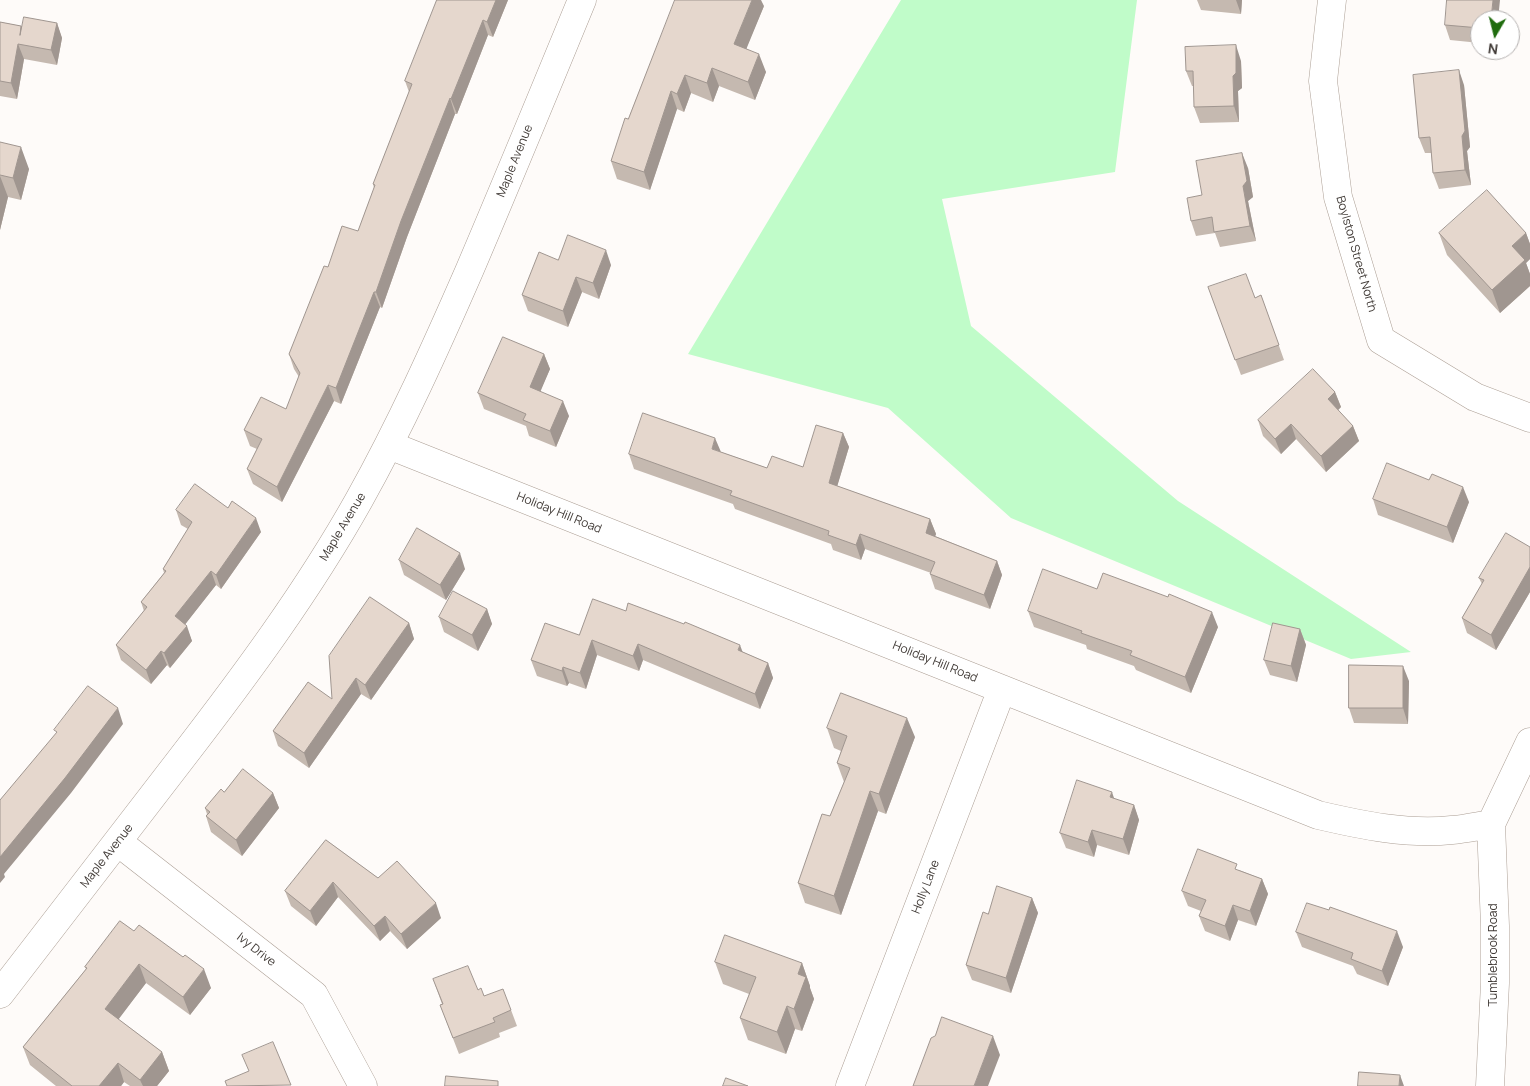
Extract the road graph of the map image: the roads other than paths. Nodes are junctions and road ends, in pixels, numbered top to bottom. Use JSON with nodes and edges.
{"nodes":[{"id":1,"x":582,"y":0,"type":"edge"},
{"id":2,"x":1332,"y":0,"type":"edge"},
{"id":3,"x":1530,"y":418,"type":"edge"},
{"id":4,"x":389,"y":445,"type":"junction"},
{"id":5,"x":1002,"y":689,"type":"junction"},
{"id":6,"x":1530,"y":742,"type":"edge"},
{"id":7,"x":1491,"y":824,"type":"junction"},
{"id":8,"x":118,"y":842,"type":"junction"},
{"id":9,"x":0,"y":994,"type":"edge"},
{"id":10,"x":363,"y":1086,"type":"edge"},
{"id":11,"x":850,"y":1086,"type":"edge"},
{"id":12,"x":1490,"y":1086,"type":"edge"}],
"edges":[{"from":1,"to":4,"type":"street","name":"Maple Avenue"},
{"from":2,"to":3,"type":"street","name":"Boylston Street North"},
{"from":4,"to":5,"type":"street","name":"Holiday Hill Road"},
{"from":4,"to":8,"type":"street","name":"Maple Avenue"},
{"from":5,"to":7,"type":"street","name":"Holiday Hill Road"},
{"from":5,"to":11,"type":"street","name":"Holly Lane"},
{"from":6,"to":7,"type":"street"},
{"from":7,"to":12,"type":"street","name":"Tumblebrook Road"},
{"from":8,"to":9,"type":"street","name":"Maple Avenue"},
{"from":8,"to":10,"type":"street","name":"Ivy Drive"}]}
